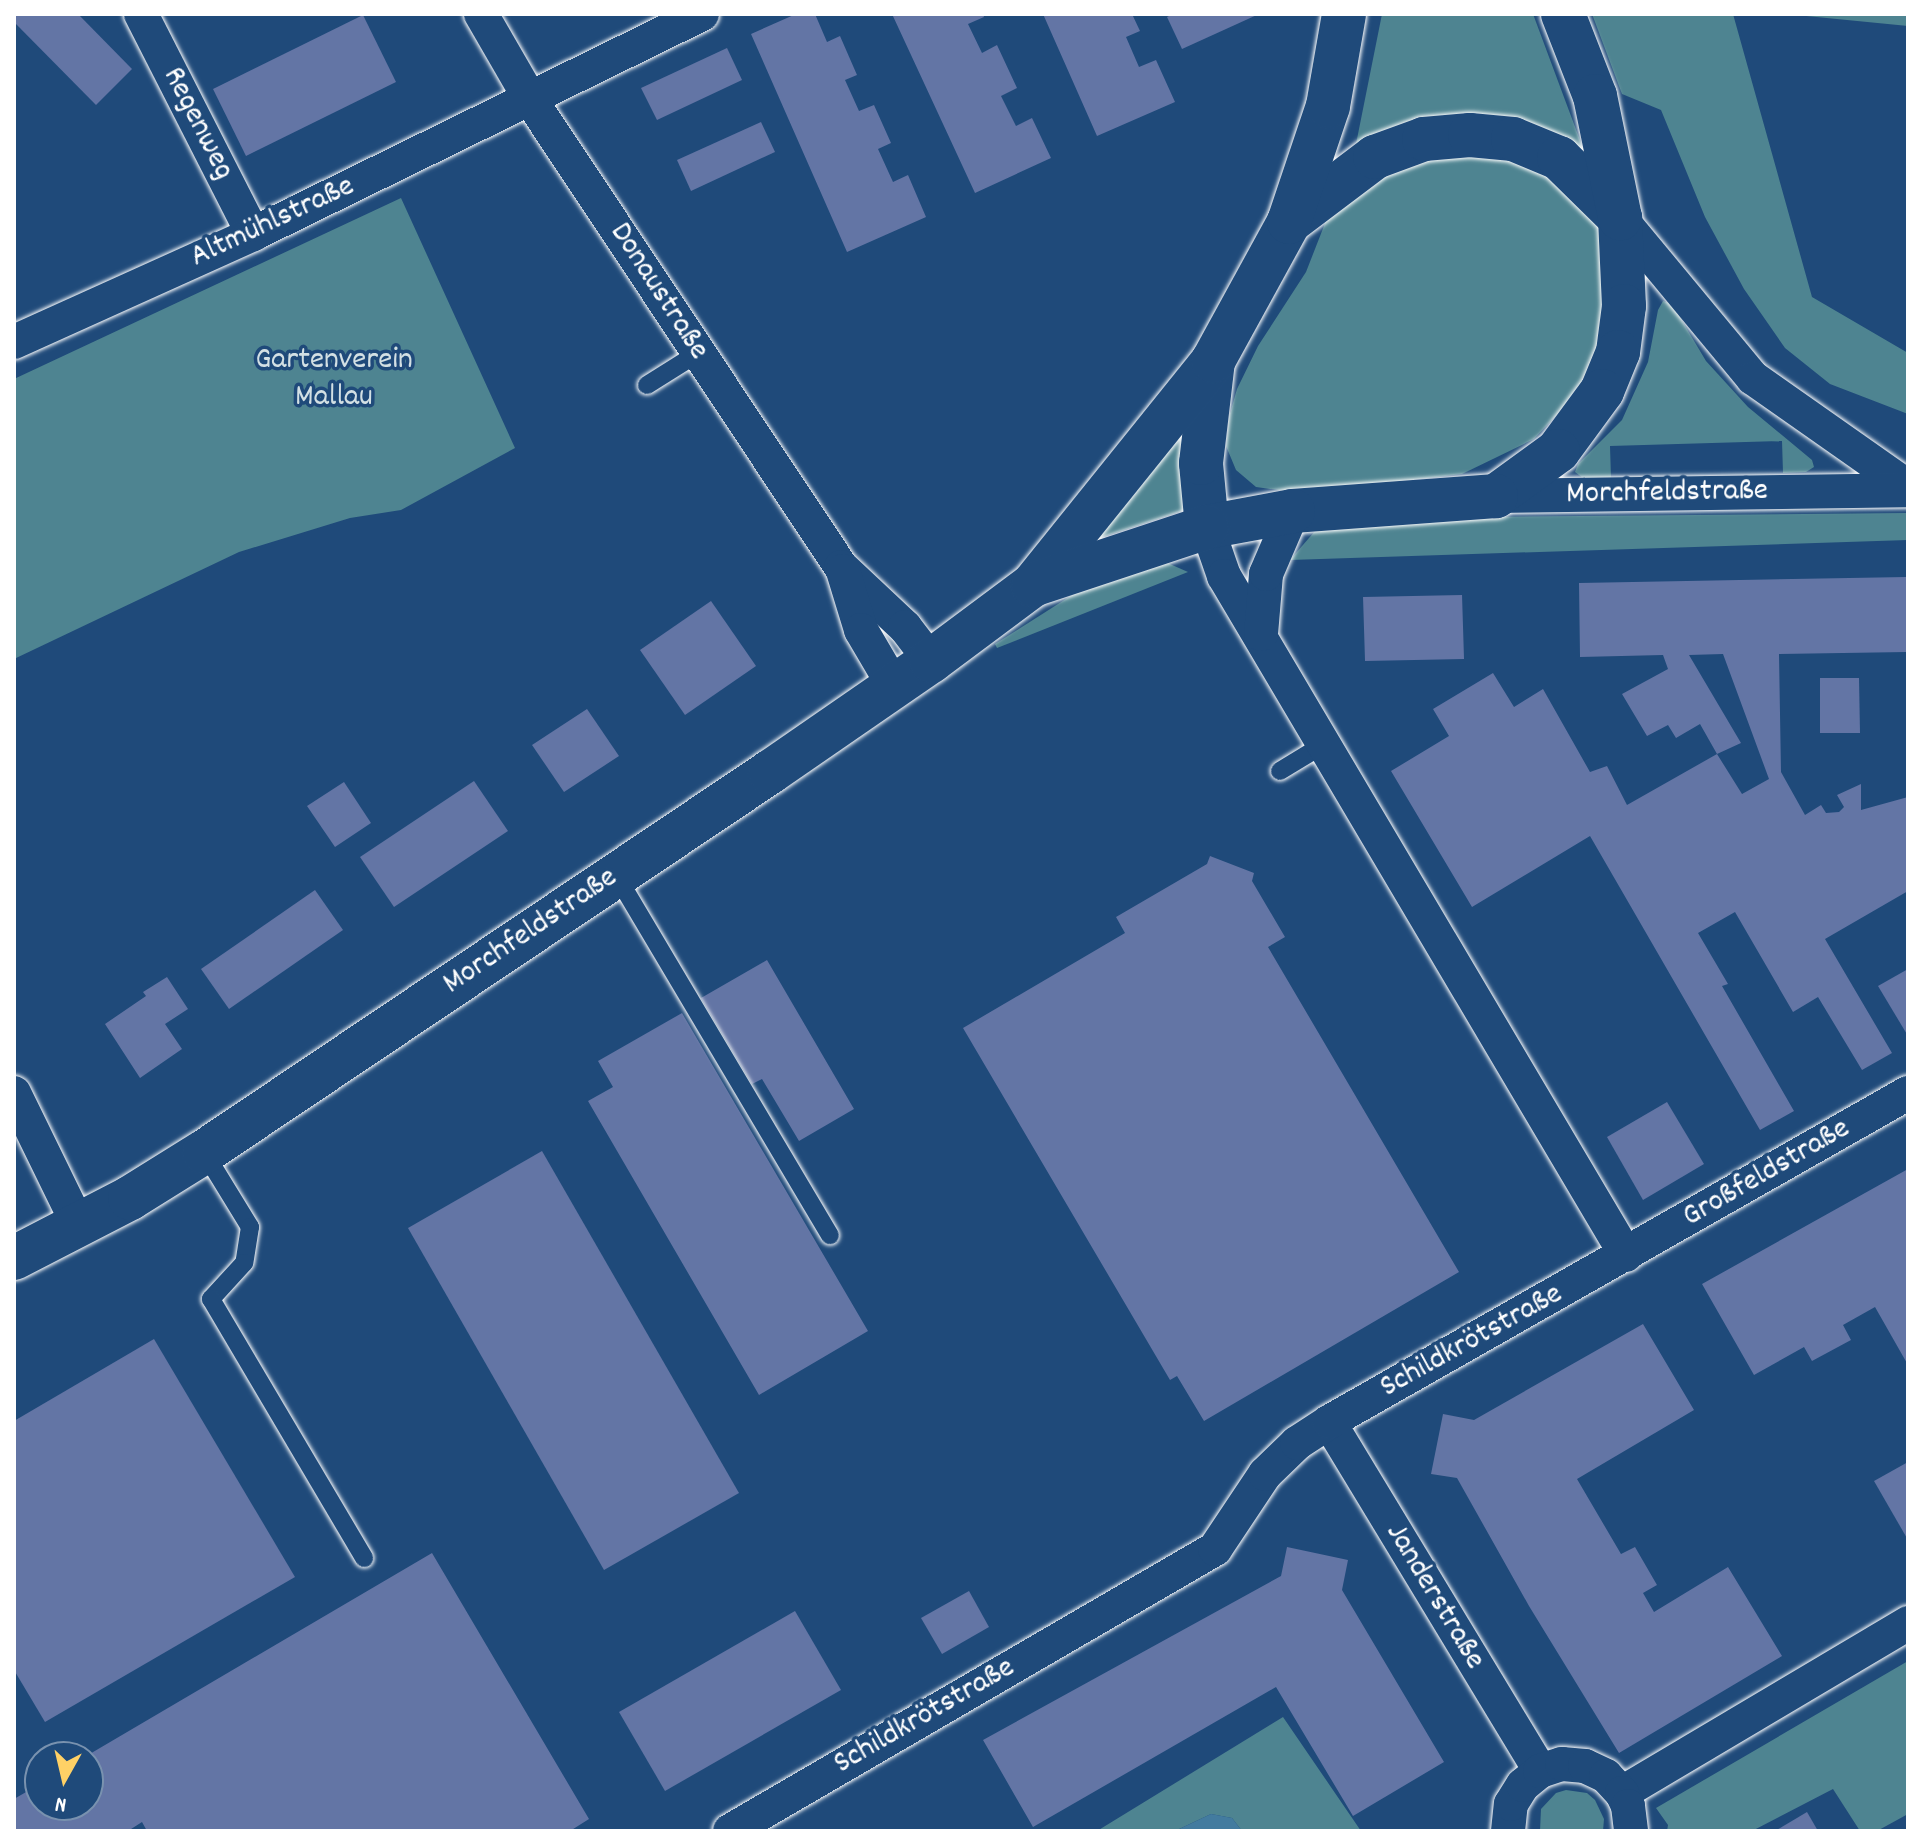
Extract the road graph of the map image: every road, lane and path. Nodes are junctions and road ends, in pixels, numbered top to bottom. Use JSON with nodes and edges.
{"nodes":[{"id":1,"x":141,"y":14,"type":"edge"},
{"id":2,"x":481,"y":14,"type":"edge"},
{"id":3,"x":702,"y":14,"type":"edge"},
{"id":4,"x":1344,"y":14,"type":"edge"},
{"id":5,"x":1563,"y":14,"type":"edge"},
{"id":6,"x":530,"y":99,"type":"junction"},
{"id":7,"x":1620,"y":218,"type":"junction"},
{"id":8,"x":1289,"y":222,"type":"junction"},
{"id":9,"x":253,"y":234,"type":"junction"},
{"id":10,"x":14,"y":342,"type":"edge"},
{"id":11,"x":698,"y":353,"type":"junction"},
{"id":12,"x":1213,"y":361,"type":"junction"},
{"id":13,"x":647,"y":385,"type":"dead end"},
{"id":14,"x":1847,"y":445,"type":"junction"},
{"id":15,"x":1908,"y":489,"type":"edge"},
{"id":16,"x":1838,"y":492,"type":"junction"},
{"id":17,"x":1496,"y":496,"type":"junction"},
{"id":18,"x":1293,"y":511,"type":"junction"},
{"id":19,"x":1207,"y":527,"type":"junction"},
{"id":20,"x":841,"y":567,"type":"junction"},
{"id":21,"x":1033,"y":585,"type":"junction"},
{"id":22,"x":1261,"y":634,"type":"junction"},
{"id":23,"x":931,"y":661,"type":"junction"},
{"id":24,"x":894,"y":686,"type":"junction"},
{"id":25,"x":1326,"y":743,"type":"junction"},
{"id":26,"x":1280,"y":771,"type":"dead end"},
{"id":27,"x":616,"y":875,"type":"junction"},
{"id":28,"x":14,"y":1093,"type":"edge"},
{"id":29,"x":1908,"y":1093,"type":"edge"},
{"id":30,"x":204,"y":1152,"type":"junction"},
{"id":31,"x":79,"y":1226,"type":"junction"},
{"id":32,"x":830,"y":1235,"type":"dead end"},
{"id":33,"x":1626,"y":1255,"type":"junction"},
{"id":34,"x":14,"y":1258,"type":"edge"},
{"id":35,"x":1329,"y":1422,"type":"junction"},
{"id":36,"x":364,"y":1558,"type":"dead end"},
{"id":37,"x":1908,"y":1623,"type":"edge"},
{"id":38,"x":1540,"y":1771,"type":"junction"},
{"id":39,"x":1622,"y":1793,"type":"junction"},
{"id":40,"x":730,"y":1831,"type":"edge"},
{"id":41,"x":1508,"y":1831,"type":"edge"},
{"id":42,"x":1631,"y":1831,"type":"edge"}],
"edges":[{"from":1,"to":9,"type":"street","name":"Regenweg"},
{"from":2,"to":6,"type":"street","name":"Donaustraße"},
{"from":3,"to":6,"type":"street","name":"Altmühlstraße"},
{"from":4,"to":8,"type":"main road"},
{"from":5,"to":7,"type":"main road"},
{"from":6,"to":9,"type":"street","name":"Altmühlstraße"},
{"from":6,"to":11,"type":"street","name":"Donaustraße"},
{"from":7,"to":8,"type":"main road","name":"Morchfeldstraße"},
{"from":7,"to":14,"type":"street","name":"Morchfeldstraße"},
{"from":7,"to":17,"type":"main road","name":"Morchfeldstraße"},
{"from":8,"to":12,"type":"main road","name":"Morchfeldstraße"},
{"from":9,"to":10,"type":"street","name":"Altmühlstraße"},
{"from":11,"to":13,"type":"lane"},
{"from":11,"to":20,"type":"street","name":"Donaustraße"},
{"from":12,"to":19,"type":"main road","name":"Morchfeldstraße"},
{"from":12,"to":21,"type":"main road","name":"Morchfeldstraße"},
{"from":14,"to":15,"type":"street","name":"Morchfeldstraße"},
{"from":14,"to":16,"type":"street"},
{"from":15,"to":16,"type":"street","name":"Morchfeldstraße"},
{"from":16,"to":17,"type":"street","name":"Morchfeldstraße"},
{"from":17,"to":18,"type":"main road","name":"Morchfeldstraße"},
{"from":18,"to":19,"type":"main road","name":"Morchfeldstraße"},
{"from":18,"to":22,"type":"street"},
{"from":19,"to":21,"type":"main road","name":"Morchfeldstraße"},
{"from":19,"to":22,"type":"street"},
{"from":20,"to":23,"type":"street","name":"Donaustraße"},
{"from":20,"to":24,"type":"street","name":"Donaustraße"},
{"from":21,"to":23,"type":"main road","name":"Morchfeldstraße"},
{"from":22,"to":25,"type":"street"},
{"from":23,"to":24,"type":"main road","name":"Morchfeldstraße"},
{"from":24,"to":27,"type":"main road","name":"Morchfeldstraße"},
{"from":25,"to":26,"type":"lane"},
{"from":25,"to":33,"type":"street"},
{"from":27,"to":30,"type":"main road","name":"Morchfeldstraße"},
{"from":27,"to":32,"type":"lane"},
{"from":28,"to":31,"type":"street"},
{"from":29,"to":33,"type":"street","name":"Großfeldstraße"},
{"from":30,"to":31,"type":"main road","name":"Morchfeldstraße"},
{"from":30,"to":36,"type":"lane"},
{"from":31,"to":34,"type":"main road","name":"Morchfeldstraße"},
{"from":33,"to":35,"type":"street","name":"Schildkrötstraße"},
{"from":35,"to":38,"type":"street","name":"Janderstraße"},
{"from":35,"to":40,"type":"street","name":"Schildkrötstraße"},
{"from":37,"to":39,"type":"street"},
{"from":38,"to":39,"type":"street"},
{"from":38,"to":41,"type":"street"},
{"from":39,"to":42,"type":"street"}]}
